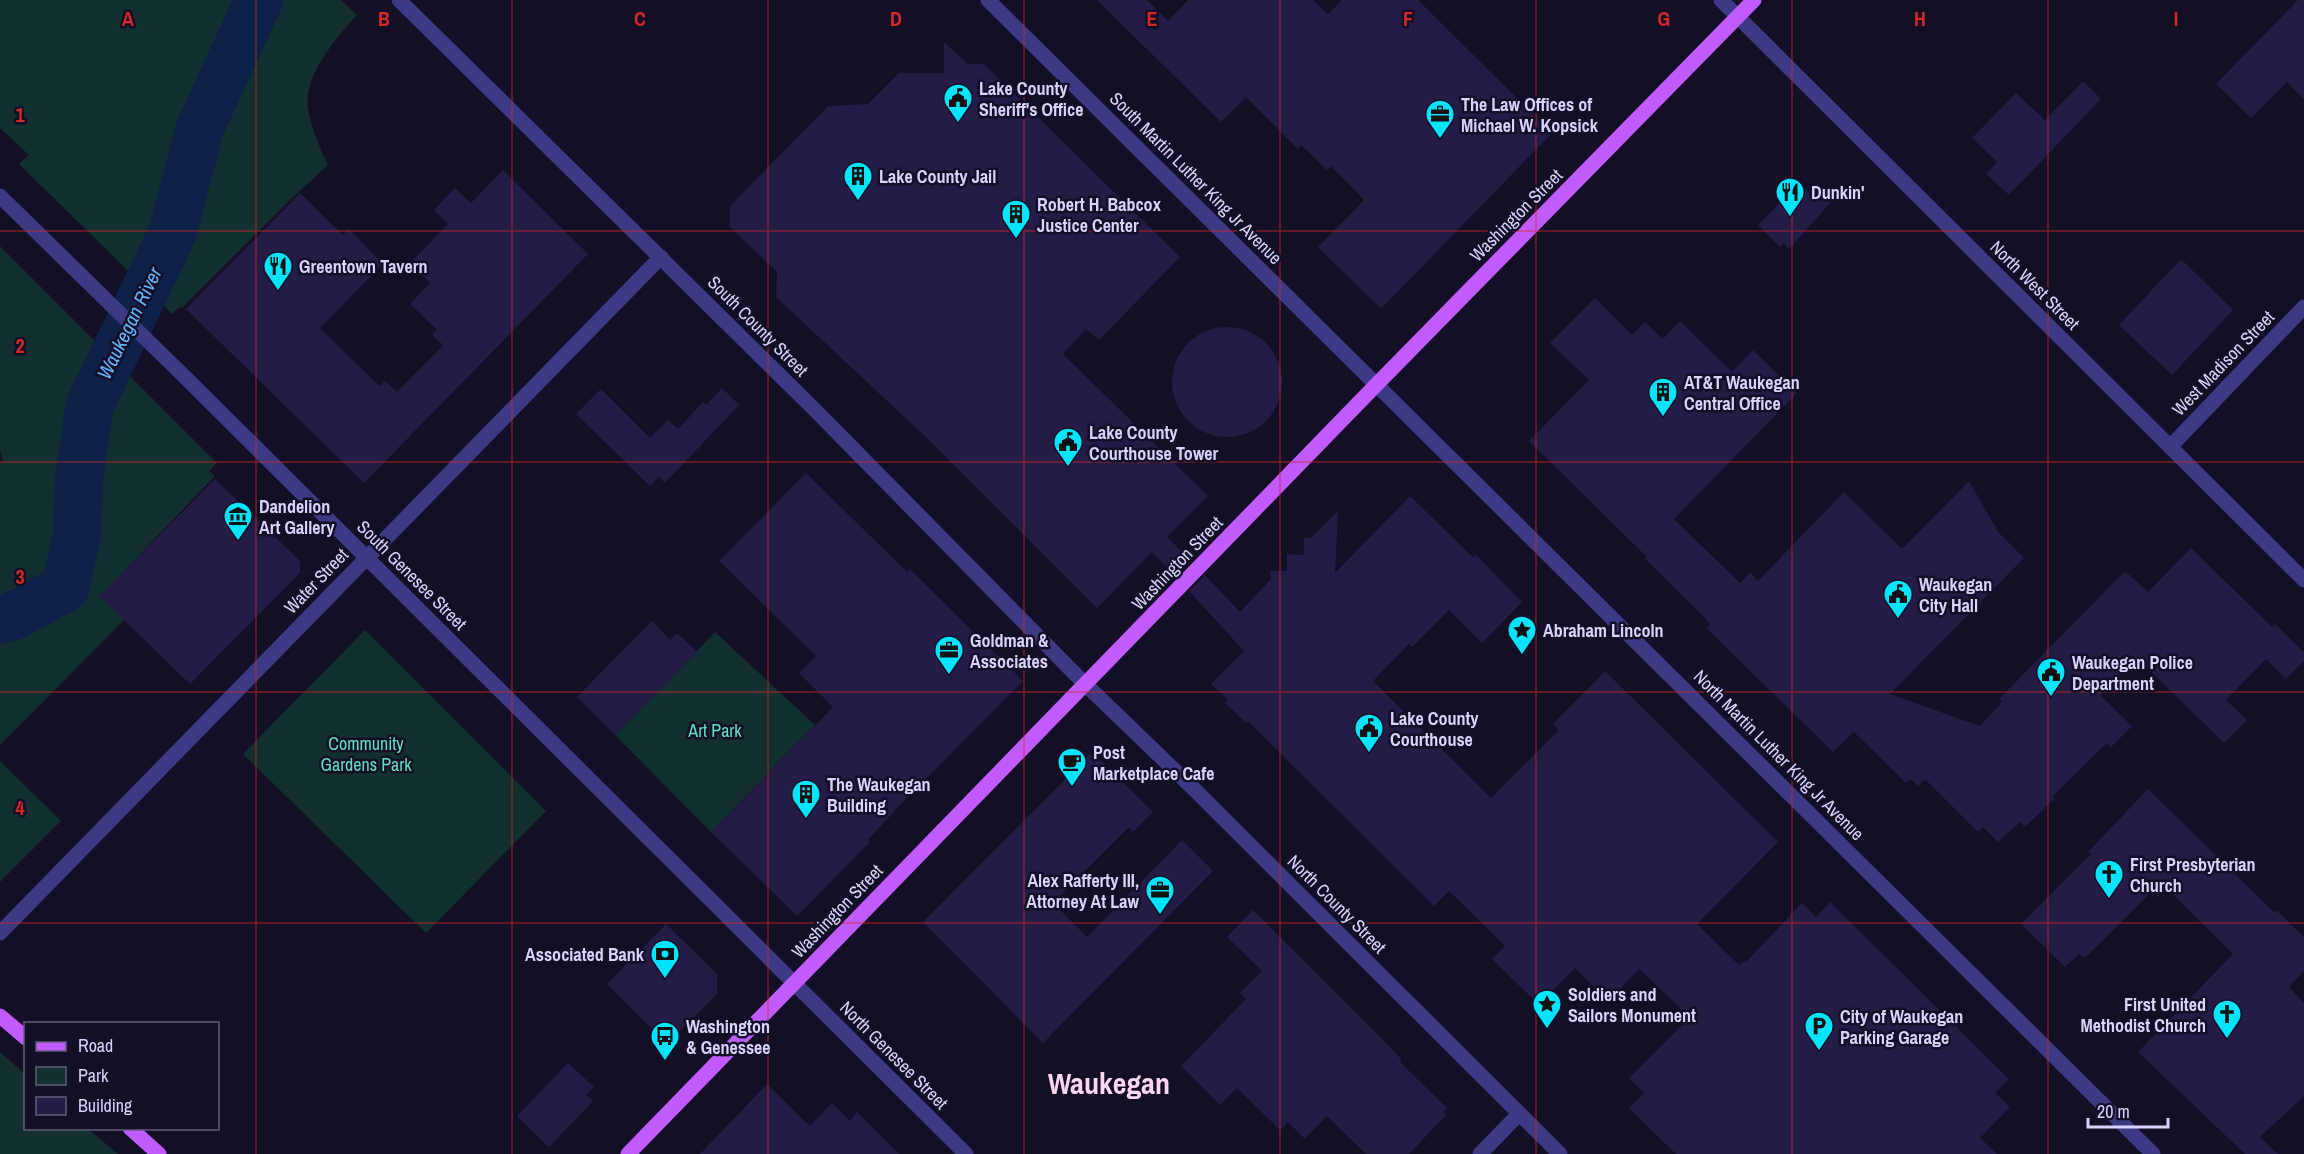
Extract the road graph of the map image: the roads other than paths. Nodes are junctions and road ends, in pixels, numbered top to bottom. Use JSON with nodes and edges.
{"nodes":[{"id":1,"x":399,"y":0,"type":"edge"},
{"id":2,"x":988,"y":0,"type":"edge"},
{"id":3,"x":1721,"y":0,"type":"edge"},
{"id":4,"x":1754,"y":0,"type":"edge"},
{"id":5,"x":1738,"y":17,"type":"junction"},
{"id":6,"x":0,"y":196,"type":"edge"},
{"id":7,"x":661,"y":257,"type":"junction"},
{"id":8,"x":2304,"y":307,"type":"edge"},
{"id":9,"x":1377,"y":384,"type":"junction"},
{"id":10,"x":2170,"y":447,"type":"junction"},
{"id":11,"x":367,"y":558,"type":"junction"},
{"id":12,"x":2304,"y":580,"type":"edge"},
{"id":13,"x":1085,"y":684,"type":"junction"},
{"id":14,"x":0,"y":933,"type":"edge"},
{"id":15,"x":794,"y":984,"type":"junction"},
{"id":16,"x":0,"y":1016,"type":"edge"},
{"id":17,"x":24,"y":1036,"type":"edge"},
{"id":18,"x":1520,"y":1113,"type":"junction"},
{"id":19,"x":132,"y":1130,"type":"edge"},
{"id":20,"x":159,"y":1154,"type":"edge"},
{"id":21,"x":628,"y":1154,"type":"edge"},
{"id":22,"x":966,"y":1154,"type":"edge"},
{"id":23,"x":1480,"y":1154,"type":"edge"},
{"id":24,"x":1560,"y":1154,"type":"edge"},
{"id":25,"x":2153,"y":1154,"type":"edge"}],
"edges":[{"from":1,"to":7,"type":"street","name":"South County Street"},
{"from":2,"to":9,"type":"street","name":"South Martin Luther King Jr Avenue"},
{"from":3,"to":5,"type":"street","name":"North West Street"},
{"from":4,"to":5,"type":"main road","name":"Washington Street"},
{"from":5,"to":9,"type":"main road","name":"Washington Street"},
{"from":5,"to":10,"type":"street","name":"North West Street"},
{"from":6,"to":11,"type":"street","name":"South Genesee Street"},
{"from":7,"to":11,"type":"street","name":"Water Street"},
{"from":7,"to":13,"type":"street","name":"South County Street"},
{"from":8,"to":10,"type":"street","name":"West Madison Street"},
{"from":9,"to":13,"type":"main road","name":"Washington Street"},
{"from":9,"to":25,"type":"street","name":"North Martin Luther King Jr Avenue"},
{"from":10,"to":12,"type":"street","name":"North West Street"},
{"from":11,"to":14,"type":"street","name":"Water Street"},
{"from":11,"to":15,"type":"street","name":"South Genesee Street"},
{"from":13,"to":15,"type":"main road","name":"Washington Street"},
{"from":13,"to":18,"type":"street","name":"North County Street"},
{"from":15,"to":21,"type":"main road","name":"Washington Street"},
{"from":15,"to":22,"type":"street","name":"North Genesee Street"},
{"from":16,"to":17,"type":"main road"},
{"from":18,"to":23,"type":"street"},
{"from":18,"to":24,"type":"street","name":"North County Street"},
{"from":19,"to":20,"type":"main road"}]}
